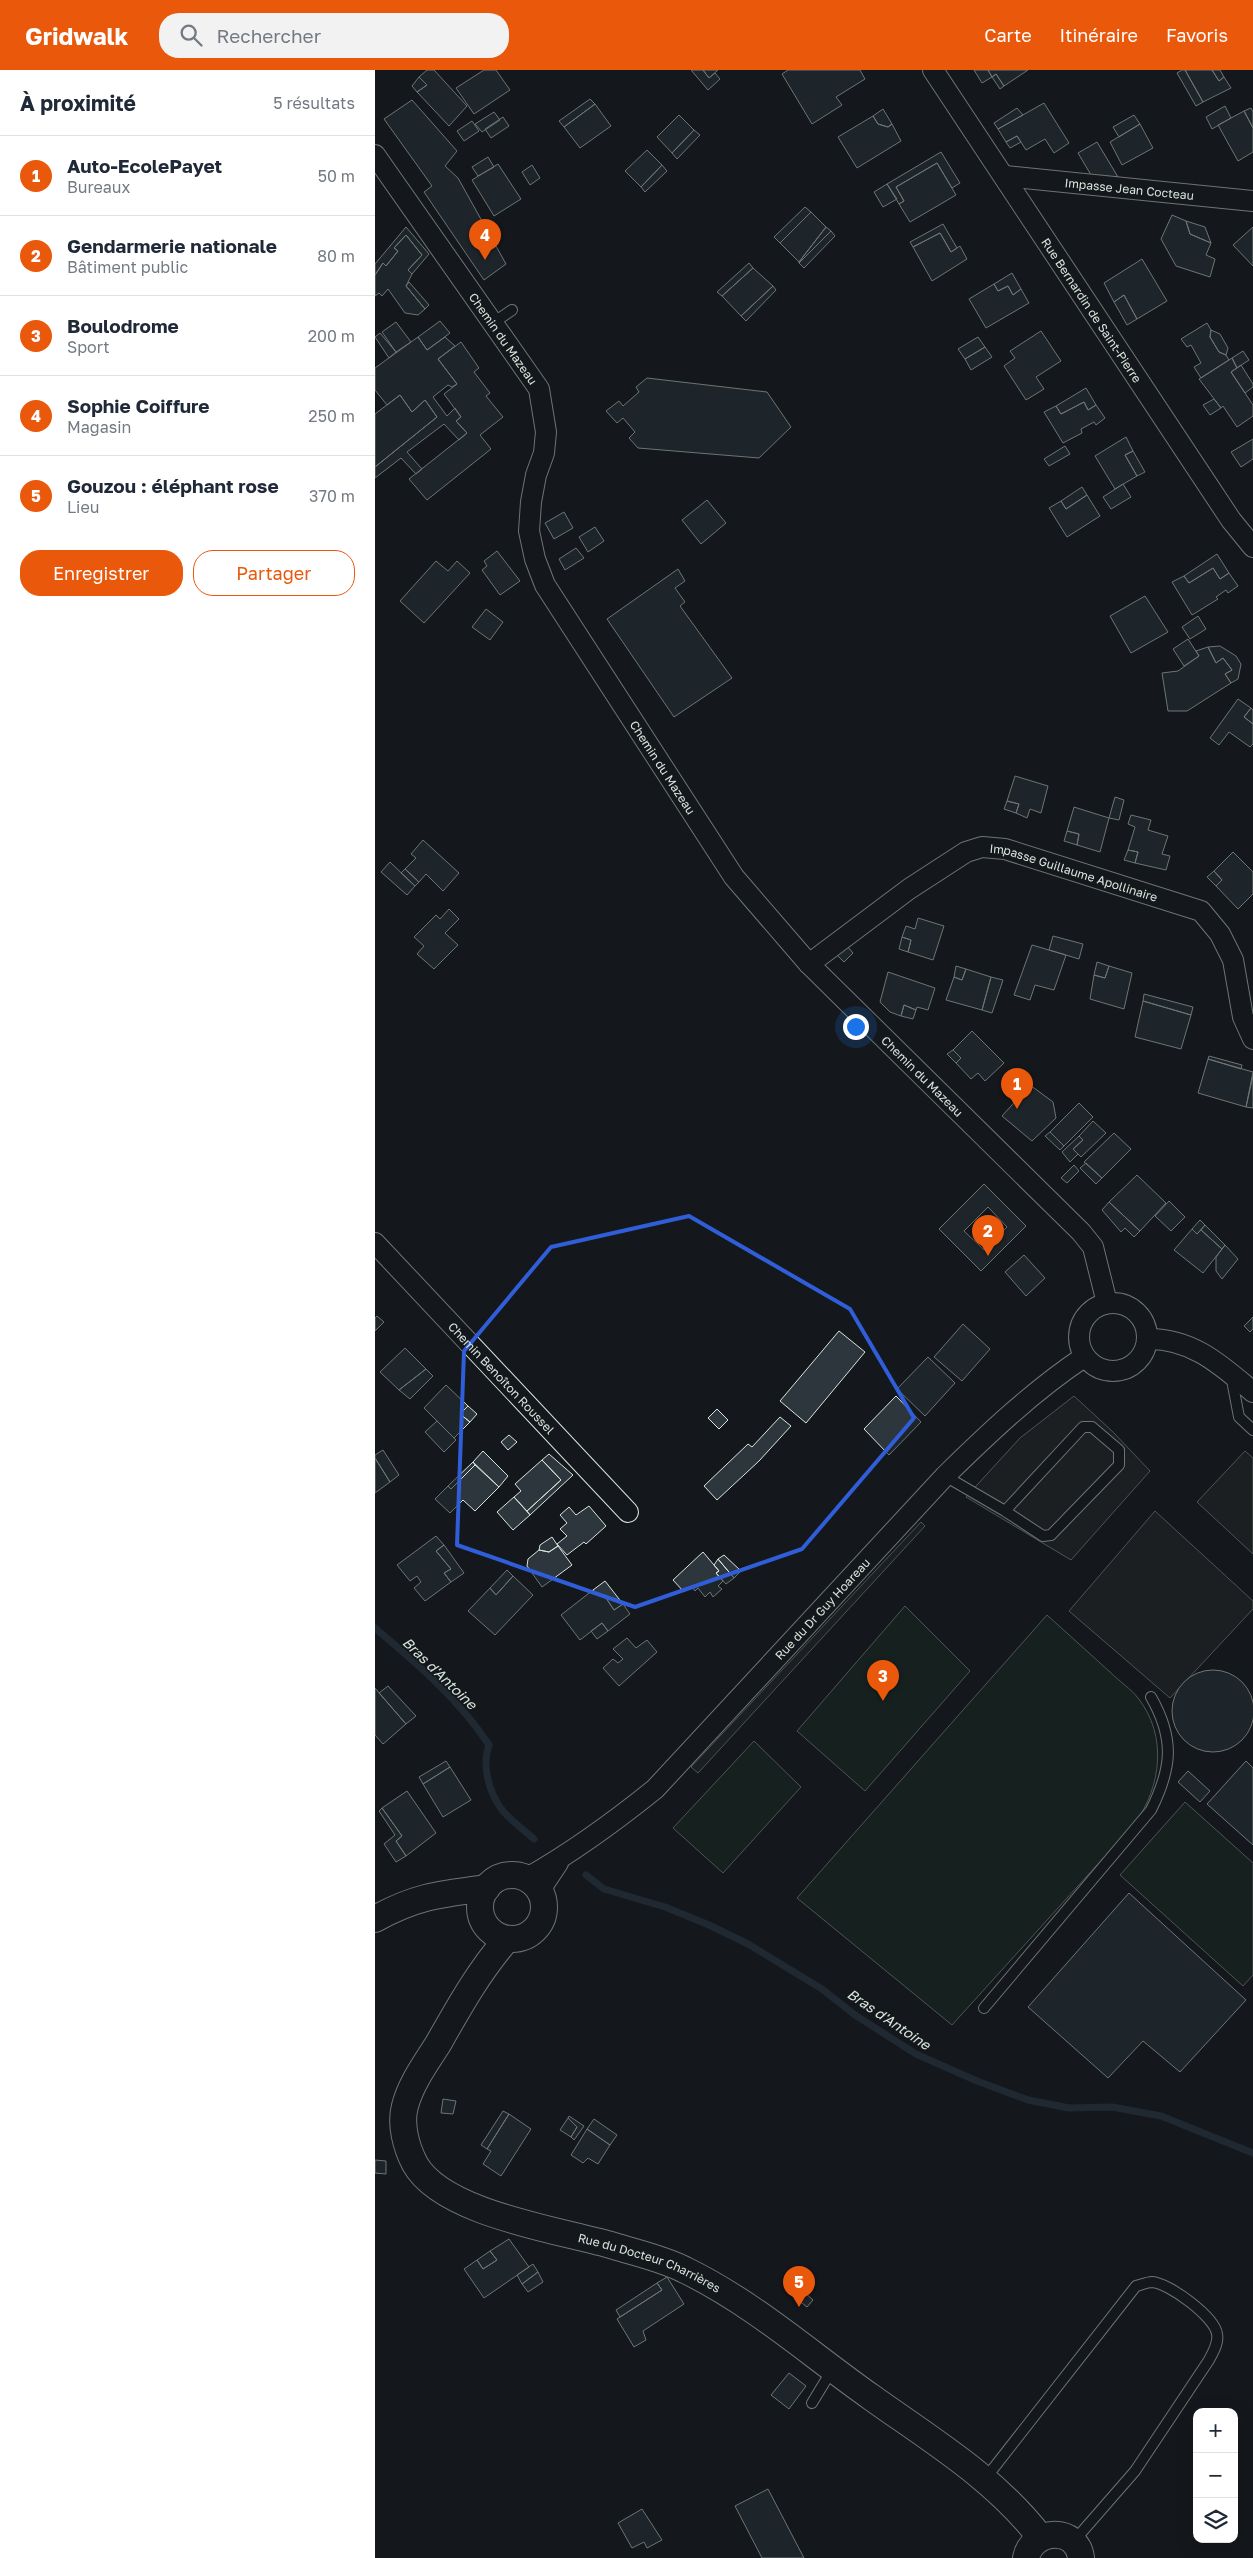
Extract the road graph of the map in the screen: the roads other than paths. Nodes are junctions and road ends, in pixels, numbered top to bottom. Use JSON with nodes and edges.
{"nodes":[{"id":1,"x":933,"y":70,"type":"edge"},
{"id":2,"x":375,"y":155,"type":"edge"},
{"id":3,"x":1005,"y":176,"type":"junction"},
{"id":4,"x":1253,"y":201,"type":"edge"},
{"id":5,"x":512,"y":310,"type":"dead end"},
{"id":6,"x":493,"y":323,"type":"junction"},
{"id":7,"x":1253,"y":547,"type":"edge"},
{"id":8,"x":809,"y":964,"type":"junction"},
{"id":9,"x":1253,"y":1039,"type":"edge"},
{"id":10,"x":375,"y":1243,"type":"edge"},
{"id":11,"x":1107,"y":1303,"type":"junction"},
{"id":12,"x":1147,"y":1339,"type":"junction"},
{"id":13,"x":1084,"y":1357,"type":"junction"},
{"id":14,"x":1231,"y":1374,"type":"junction"},
{"id":15,"x":1253,"y":1392,"type":"edge"},
{"id":16,"x":1253,"y":1430,"type":"edge"},
{"id":17,"x":945,"y":1476,"type":"junction"},
{"id":18,"x":1005,"y":1511,"type":"junction"},
{"id":19,"x":628,"y":1512,"type":"dead end"},
{"id":20,"x":1151,"y":1697,"type":"dead end"},
{"id":21,"x":534,"y":1884,"type":"junction"},
{"id":22,"x":483,"y":1898,"type":"junction"},
{"id":23,"x":375,"y":1919,"type":"edge"},
{"id":24,"x":499,"y":1936,"type":"junction"},
{"id":25,"x":984,"y":2008,"type":"dead end"},
{"id":26,"x":832,"y":2370,"type":"junction"},
{"id":27,"x":812,"y":2404,"type":"dead end"},
{"id":28,"x":985,"y":2479,"type":"junction"},
{"id":29,"x":1033,"y":2548,"type":"edge"},
{"id":30,"x":1077,"y":2550,"type":"edge"}],
"edges":[{"from":1,"to":3,"type":"street","name":"Rue Bernardin de Saint-Pierre"},
{"from":2,"to":6,"type":"street","name":"Chemin du Mazeau"},
{"from":3,"to":4,"type":"street","name":"Impasse Jean Cocteau"},
{"from":3,"to":7,"type":"street","name":"Rue Bernardin de Saint-Pierre"},
{"from":5,"to":6,"type":"lane"},
{"from":6,"to":8,"type":"street","name":"Chemin du Mazeau"},
{"from":8,"to":9,"type":"street","name":"Impasse Guillaume Apollinaire"},
{"from":8,"to":11,"type":"street","name":"Chemin du Mazeau"},
{"from":10,"to":19,"type":"street","name":"Chemin Benoîton Roussel"},
{"from":11,"to":12,"type":"street"},
{"from":11,"to":13,"type":"street"},
{"from":12,"to":13,"type":"street"},
{"from":12,"to":14,"type":"street"},
{"from":13,"to":17,"type":"street","name":"Rue du Dr Guy Hoareau"},
{"from":14,"to":15,"type":"street"},
{"from":14,"to":16,"type":"lane"},
{"from":17,"to":18,"type":"lane"},
{"from":17,"to":21,"type":"street","name":"Rue du Dr Guy Hoareau"},
{"from":18,"to":18,"type":"lane"},
{"from":20,"to":25,"type":"lane"},
{"from":21,"to":22,"type":"street"},
{"from":21,"to":24,"type":"street"},
{"from":22,"to":23,"type":"street"},
{"from":22,"to":24,"type":"street"},
{"from":24,"to":26,"type":"street","name":"Rue du Docteur Charrières"},
{"from":26,"to":27,"type":"lane"},
{"from":26,"to":28,"type":"street","name":"Rue du Docteur Charrières"},
{"from":28,"to":29,"type":"street","name":"Rue du Docteur Charrières"},
{"from":28,"to":30,"type":"lane"},
{"from":29,"to":30,"type":"street"}]}
